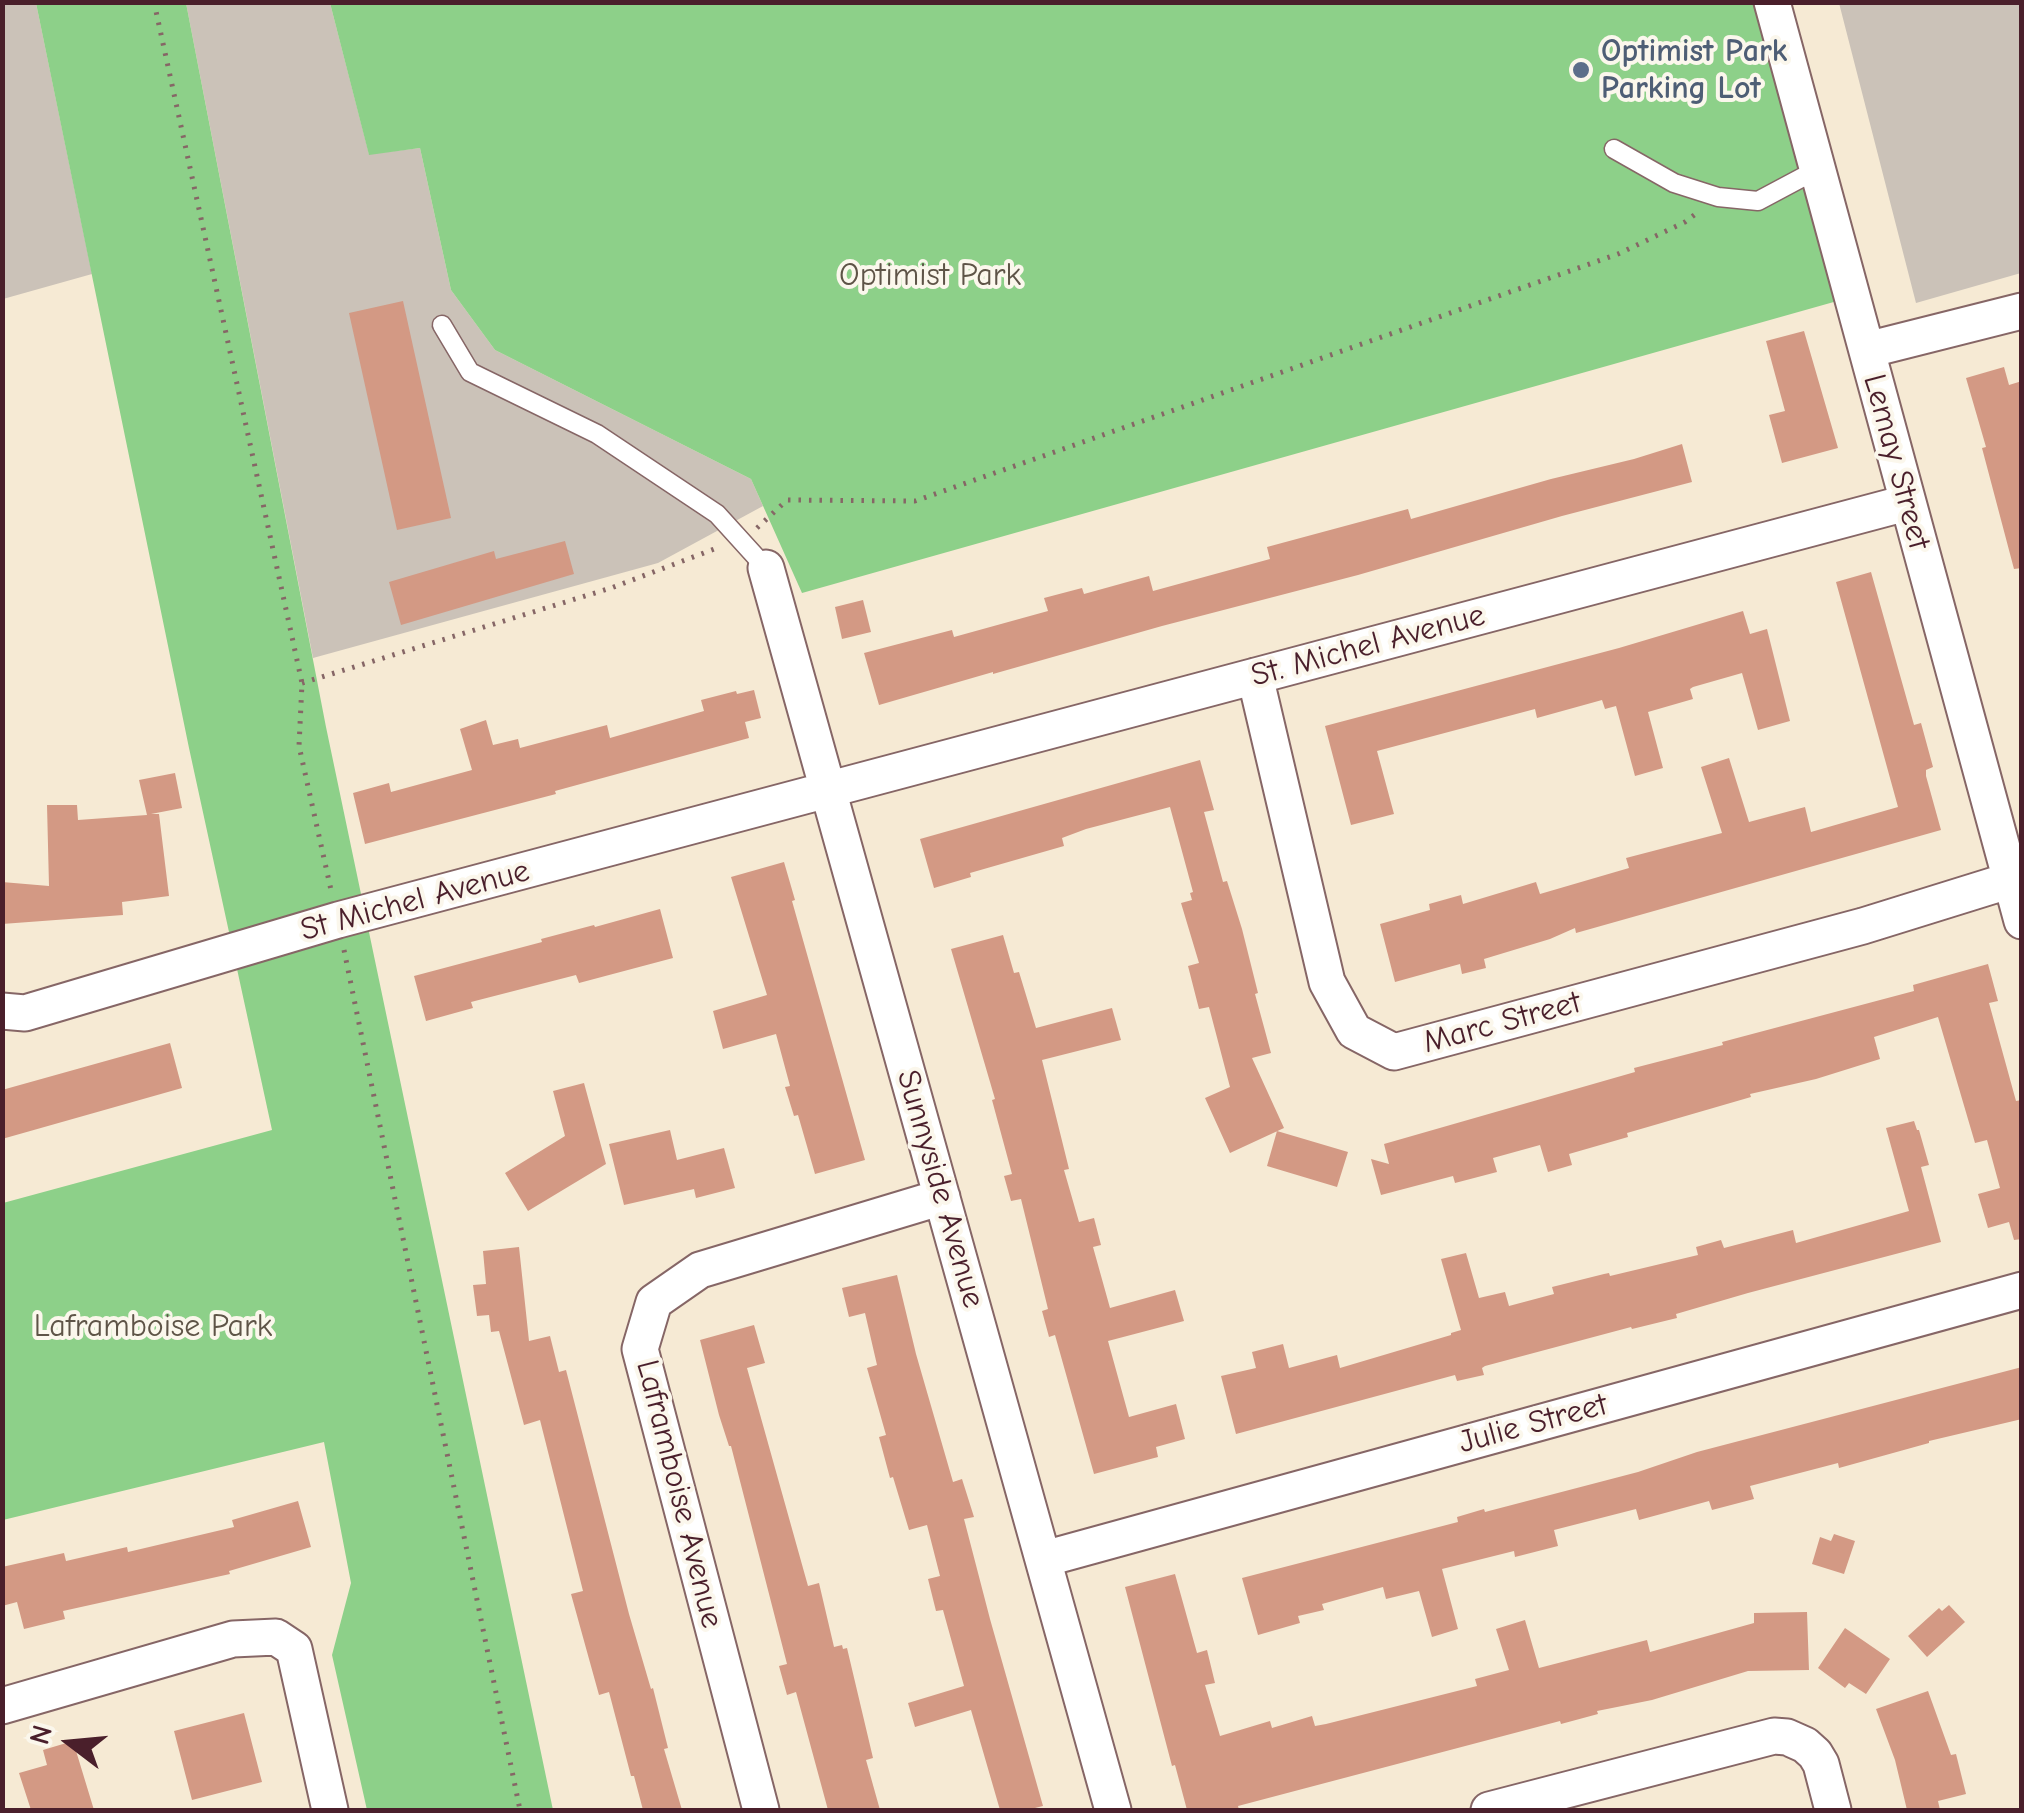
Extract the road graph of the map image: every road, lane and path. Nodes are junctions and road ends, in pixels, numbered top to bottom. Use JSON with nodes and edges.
{"nodes":[{"id":1,"x":154,"y":2,"type":"edge"},
{"id":2,"x":1772,"y":2,"type":"edge"},
{"id":3,"x":1614,"y":150,"type":"dead end"},
{"id":4,"x":1818,"y":169,"type":"junction"},
{"id":5,"x":1718,"y":197,"type":"junction"},
{"id":6,"x":2022,"y":310,"type":"edge"},
{"id":7,"x":442,"y":325,"type":"dead end"},
{"id":8,"x":1867,"y":350,"type":"junction"},
{"id":9,"x":1906,"y":503,"type":"junction"},
{"id":10,"x":743,"y":541,"type":"junction"},
{"id":11,"x":766,"y":568,"type":"joint"},
{"id":12,"x":1255,"y":676,"type":"junction"},
{"id":13,"x":302,"y":684,"type":"junction"},
{"id":14,"x":830,"y":791,"type":"junction"},
{"id":15,"x":2011,"y":880,"type":"junction"},
{"id":16,"x":338,"y":920,"type":"junction"},
{"id":17,"x":2022,"y":921,"type":"edge"},
{"id":18,"x":2,"y":1011,"type":"edge"},
{"id":19,"x":942,"y":1197,"type":"junction"},
{"id":20,"x":2022,"y":1290,"type":"edge"},
{"id":21,"x":1044,"y":1559,"type":"junction"},
{"id":22,"x":2,"y":1706,"type":"edge"},
{"id":23,"x":330,"y":1810,"type":"edge"},
{"id":24,"x":520,"y":1810,"type":"edge"},
{"id":25,"x":761,"y":1810,"type":"edge"},
{"id":26,"x":1113,"y":1810,"type":"edge"},
{"id":27,"x":1490,"y":1810,"type":"edge"},
{"id":28,"x":1833,"y":1810,"type":"edge"}],
"edges":[{"from":1,"to":13,"type":"path"},
{"from":2,"to":4,"type":"street","name":"Lemay Street"},
{"from":3,"to":5,"type":"lane"},
{"from":4,"to":5,"type":"lane"},
{"from":4,"to":8,"type":"street","name":"Lemay Street"},
{"from":5,"to":10,"type":"path"},
{"from":6,"to":8,"type":"street"},
{"from":7,"to":10,"type":"lane"},
{"from":8,"to":9,"type":"street","name":"Lemay Street"},
{"from":9,"to":12,"type":"street","name":"St. Michel Avenue"},
{"from":9,"to":15,"type":"street","name":"Lemay Street"},
{"from":10,"to":11,"type":"lane"},
{"from":10,"to":13,"type":"path"},
{"from":11,"to":14,"type":"street","name":"Sunnyside Avenue"},
{"from":12,"to":14,"type":"street","name":"St. Michel Avenue"},
{"from":12,"to":15,"type":"street","name":"Marc Street"},
{"from":13,"to":16,"type":"path"},
{"from":14,"to":16,"type":"street","name":"St Michel Avenue"},
{"from":14,"to":19,"type":"street","name":"Sunnyside Avenue"},
{"from":15,"to":17,"type":"street","name":"Lemay Street"},
{"from":16,"to":18,"type":"street","name":"St Michel Avenue"},
{"from":16,"to":24,"type":"path"},
{"from":19,"to":21,"type":"street","name":"Sunnyside Avenue"},
{"from":19,"to":25,"type":"street","name":"Laframboise Avenue"},
{"from":20,"to":21,"type":"street","name":"Julie Street"},
{"from":21,"to":26,"type":"street","name":"Sunnyside Avenue"},
{"from":22,"to":23,"type":"street"},
{"from":27,"to":28,"type":"street"}]}
